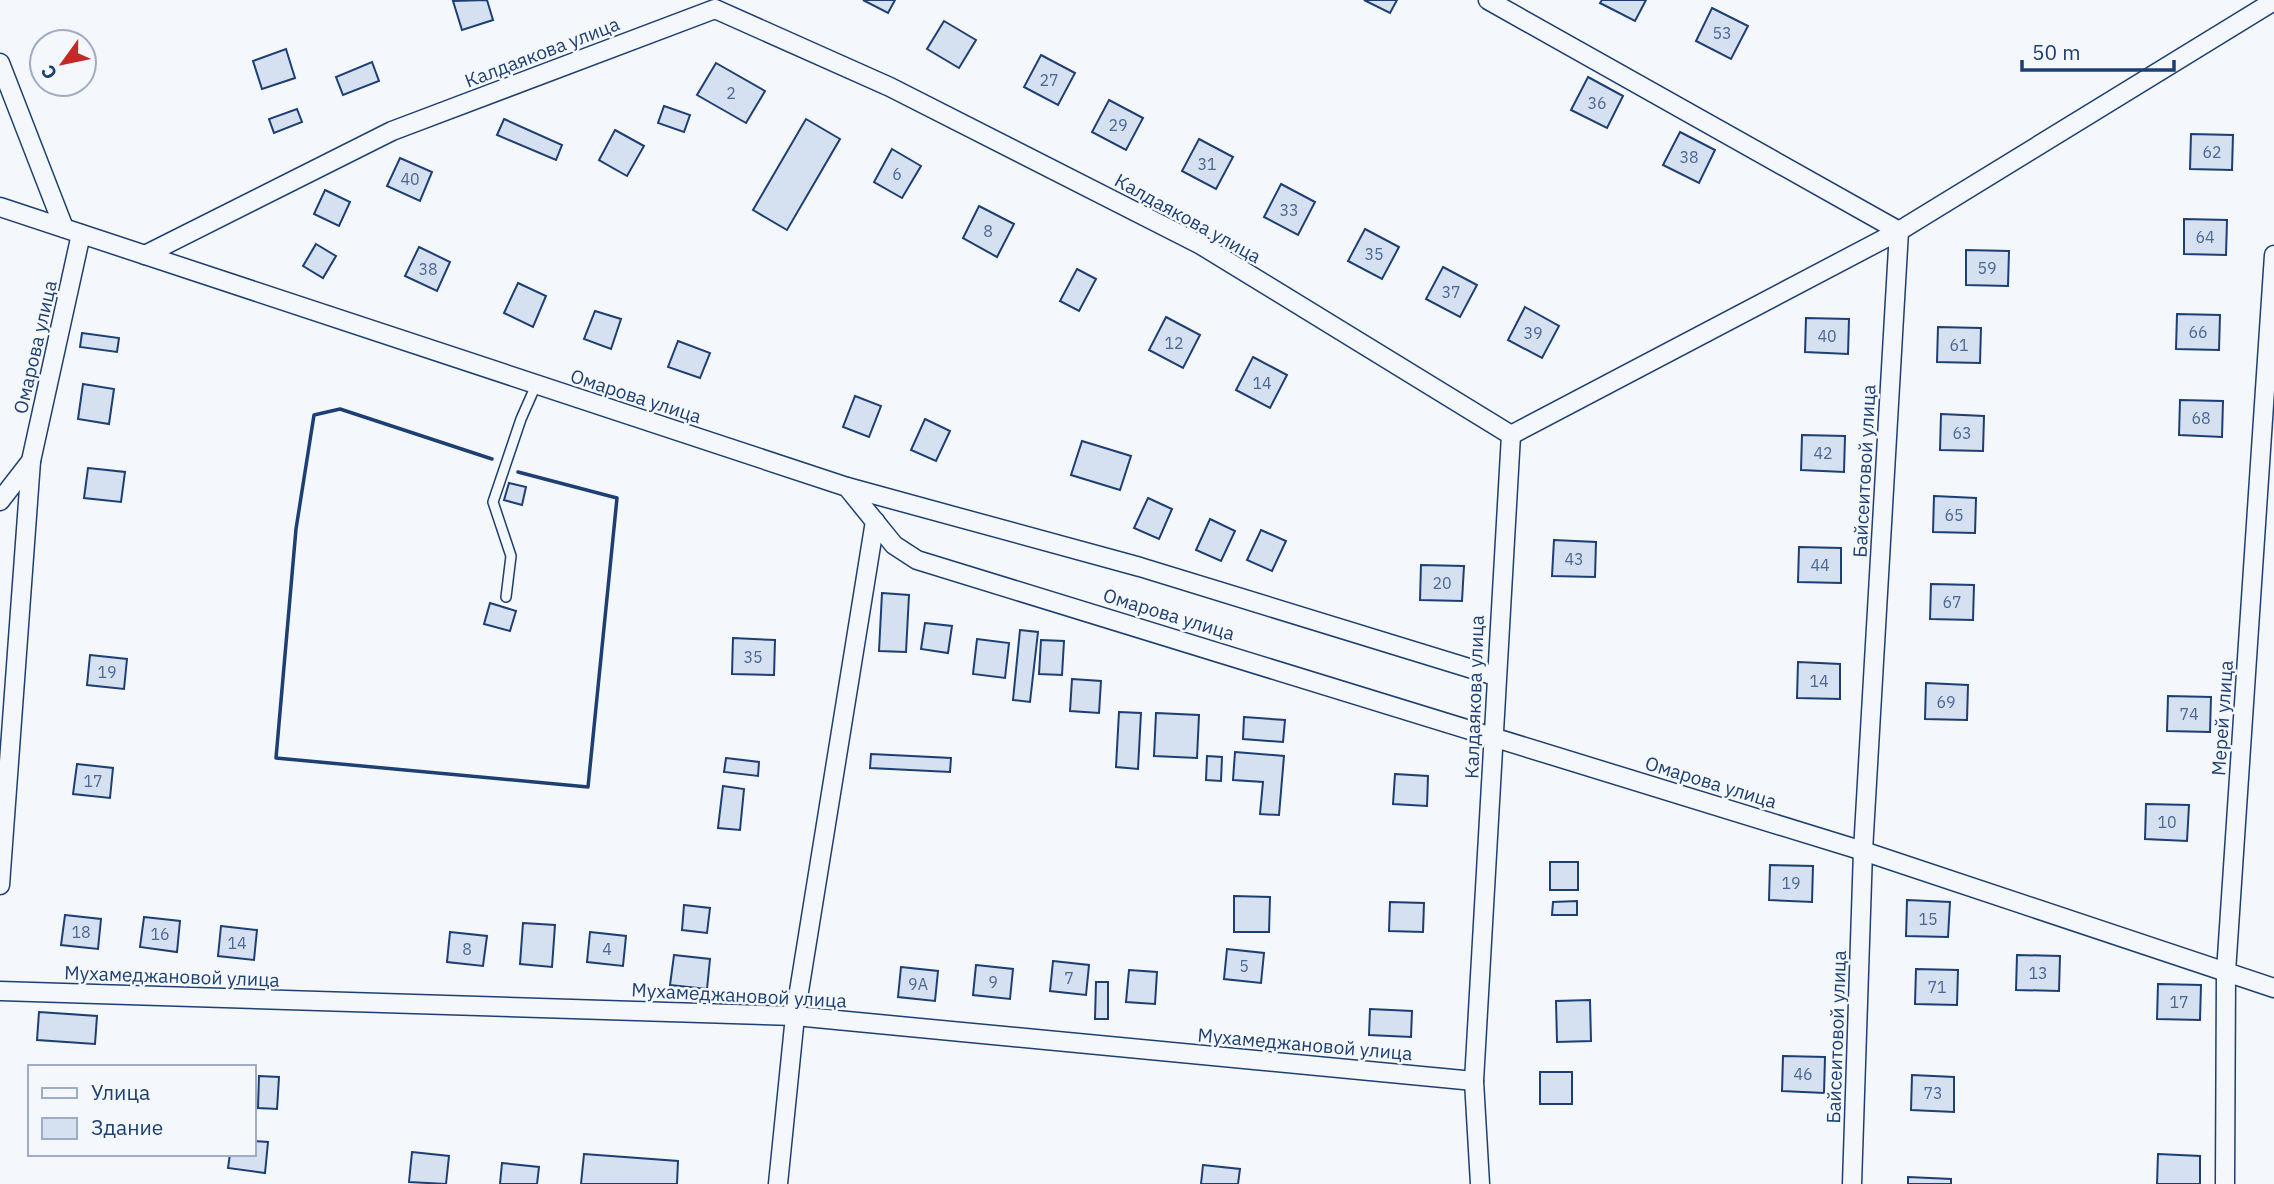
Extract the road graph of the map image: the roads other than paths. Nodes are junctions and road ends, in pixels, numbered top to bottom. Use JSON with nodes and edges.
{"nodes":[{"id":1,"x":1488,"y":0,"type":"edge"},
{"id":2,"x":2273,"y":0,"type":"edge"},
{"id":3,"x":716,"y":5,"type":"edge"},
{"id":4,"x":2274,"y":12,"type":"edge"},
{"id":5,"x":0,"y":62,"type":"edge"},
{"id":6,"x":0,"y":207,"type":"edge"},
{"id":7,"x":64,"y":228,"type":"junction"},
{"id":8,"x":1899,"y":231,"type":"junction"},
{"id":9,"x":81,"y":234,"type":"junction"},
{"id":10,"x":145,"y":255,"type":"junction"},
{"id":11,"x":2274,"y":255,"type":"edge"},
{"id":12,"x":536,"y":385,"type":"junction"},
{"id":13,"x":1511,"y":435,"type":"junction"},
{"id":14,"x":31,"y":461,"type":"junction"},
{"id":15,"x":847,"y":487,"type":"junction"},
{"id":16,"x":0,"y":501,"type":"edge"},
{"id":17,"x":875,"y":521,"type":"junction"},
{"id":18,"x":506,"y":597,"type":"dead end"},
{"id":19,"x":1495,"y":676,"type":"junction"},
{"id":20,"x":1494,"y":738,"type":"junction"},
{"id":21,"x":1863,"y":851,"type":"junction"},
{"id":22,"x":0,"y":885,"type":"edge"},
{"id":23,"x":2226,"y":972,"type":"junction"},
{"id":24,"x":2274,"y":988,"type":"edge"},
{"id":25,"x":0,"y":991,"type":"edge"},
{"id":26,"x":795,"y":1016,"type":"junction"},
{"id":27,"x":1474,"y":1081,"type":"junction"},
{"id":28,"x":778,"y":1184,"type":"edge"},
{"id":29,"x":1480,"y":1184,"type":"edge"},
{"id":30,"x":1852,"y":1184,"type":"edge"},
{"id":31,"x":2225,"y":1184,"type":"edge"}],
"edges":[{"from":1,"to":8,"type":"street"},
{"from":2,"to":4,"type":"street"},
{"from":2,"to":8,"type":"street"},
{"from":3,"to":10,"type":"street","name":"Калдаякова улица"},
{"from":3,"to":13,"type":"street","name":"Калдаякова улица"},
{"from":5,"to":7,"type":"street"},
{"from":6,"to":7,"type":"street","name":"Омарова улица"},
{"from":7,"to":9,"type":"street","name":"Омарова улица"},
{"from":8,"to":13,"type":"street"},
{"from":8,"to":21,"type":"street","name":"Байсеитовой улица"},
{"from":9,"to":10,"type":"street","name":"Омарова улица"},
{"from":9,"to":14,"type":"street","name":"Омарова улица"},
{"from":10,"to":12,"type":"street","name":"Омарова улица"},
{"from":11,"to":23,"type":"street","name":"Мерей улица"},
{"from":12,"to":15,"type":"street","name":"Омарова улица"},
{"from":12,"to":18,"type":"lane"},
{"from":13,"to":19,"type":"street","name":"Калдаякова улица"},
{"from":14,"to":16,"type":"street","name":"Омарова улица"},
{"from":14,"to":22,"type":"street"},
{"from":15,"to":17,"type":"street","name":"Омарова улица"},
{"from":15,"to":19,"type":"street"},
{"from":17,"to":20,"type":"street","name":"Омарова улица"},
{"from":17,"to":26,"type":"street"},
{"from":19,"to":20,"type":"street","name":"Калдаякова улица"},
{"from":20,"to":21,"type":"street","name":"Омарова улица"},
{"from":20,"to":27,"type":"street","name":"Калдаякова улица"},
{"from":21,"to":23,"type":"street","name":"Омарова улица"},
{"from":21,"to":30,"type":"street","name":"Байсеитовой улица"},
{"from":23,"to":24,"type":"street","name":"Омарова улица"},
{"from":23,"to":31,"type":"street","name":"Мерей улица"},
{"from":25,"to":26,"type":"street","name":"Мухамеджановой улица"},
{"from":26,"to":27,"type":"street","name":"Мухамеджановой улица"},
{"from":26,"to":28,"type":"street"},
{"from":27,"to":29,"type":"street","name":"Калдаякова улица"}]}
